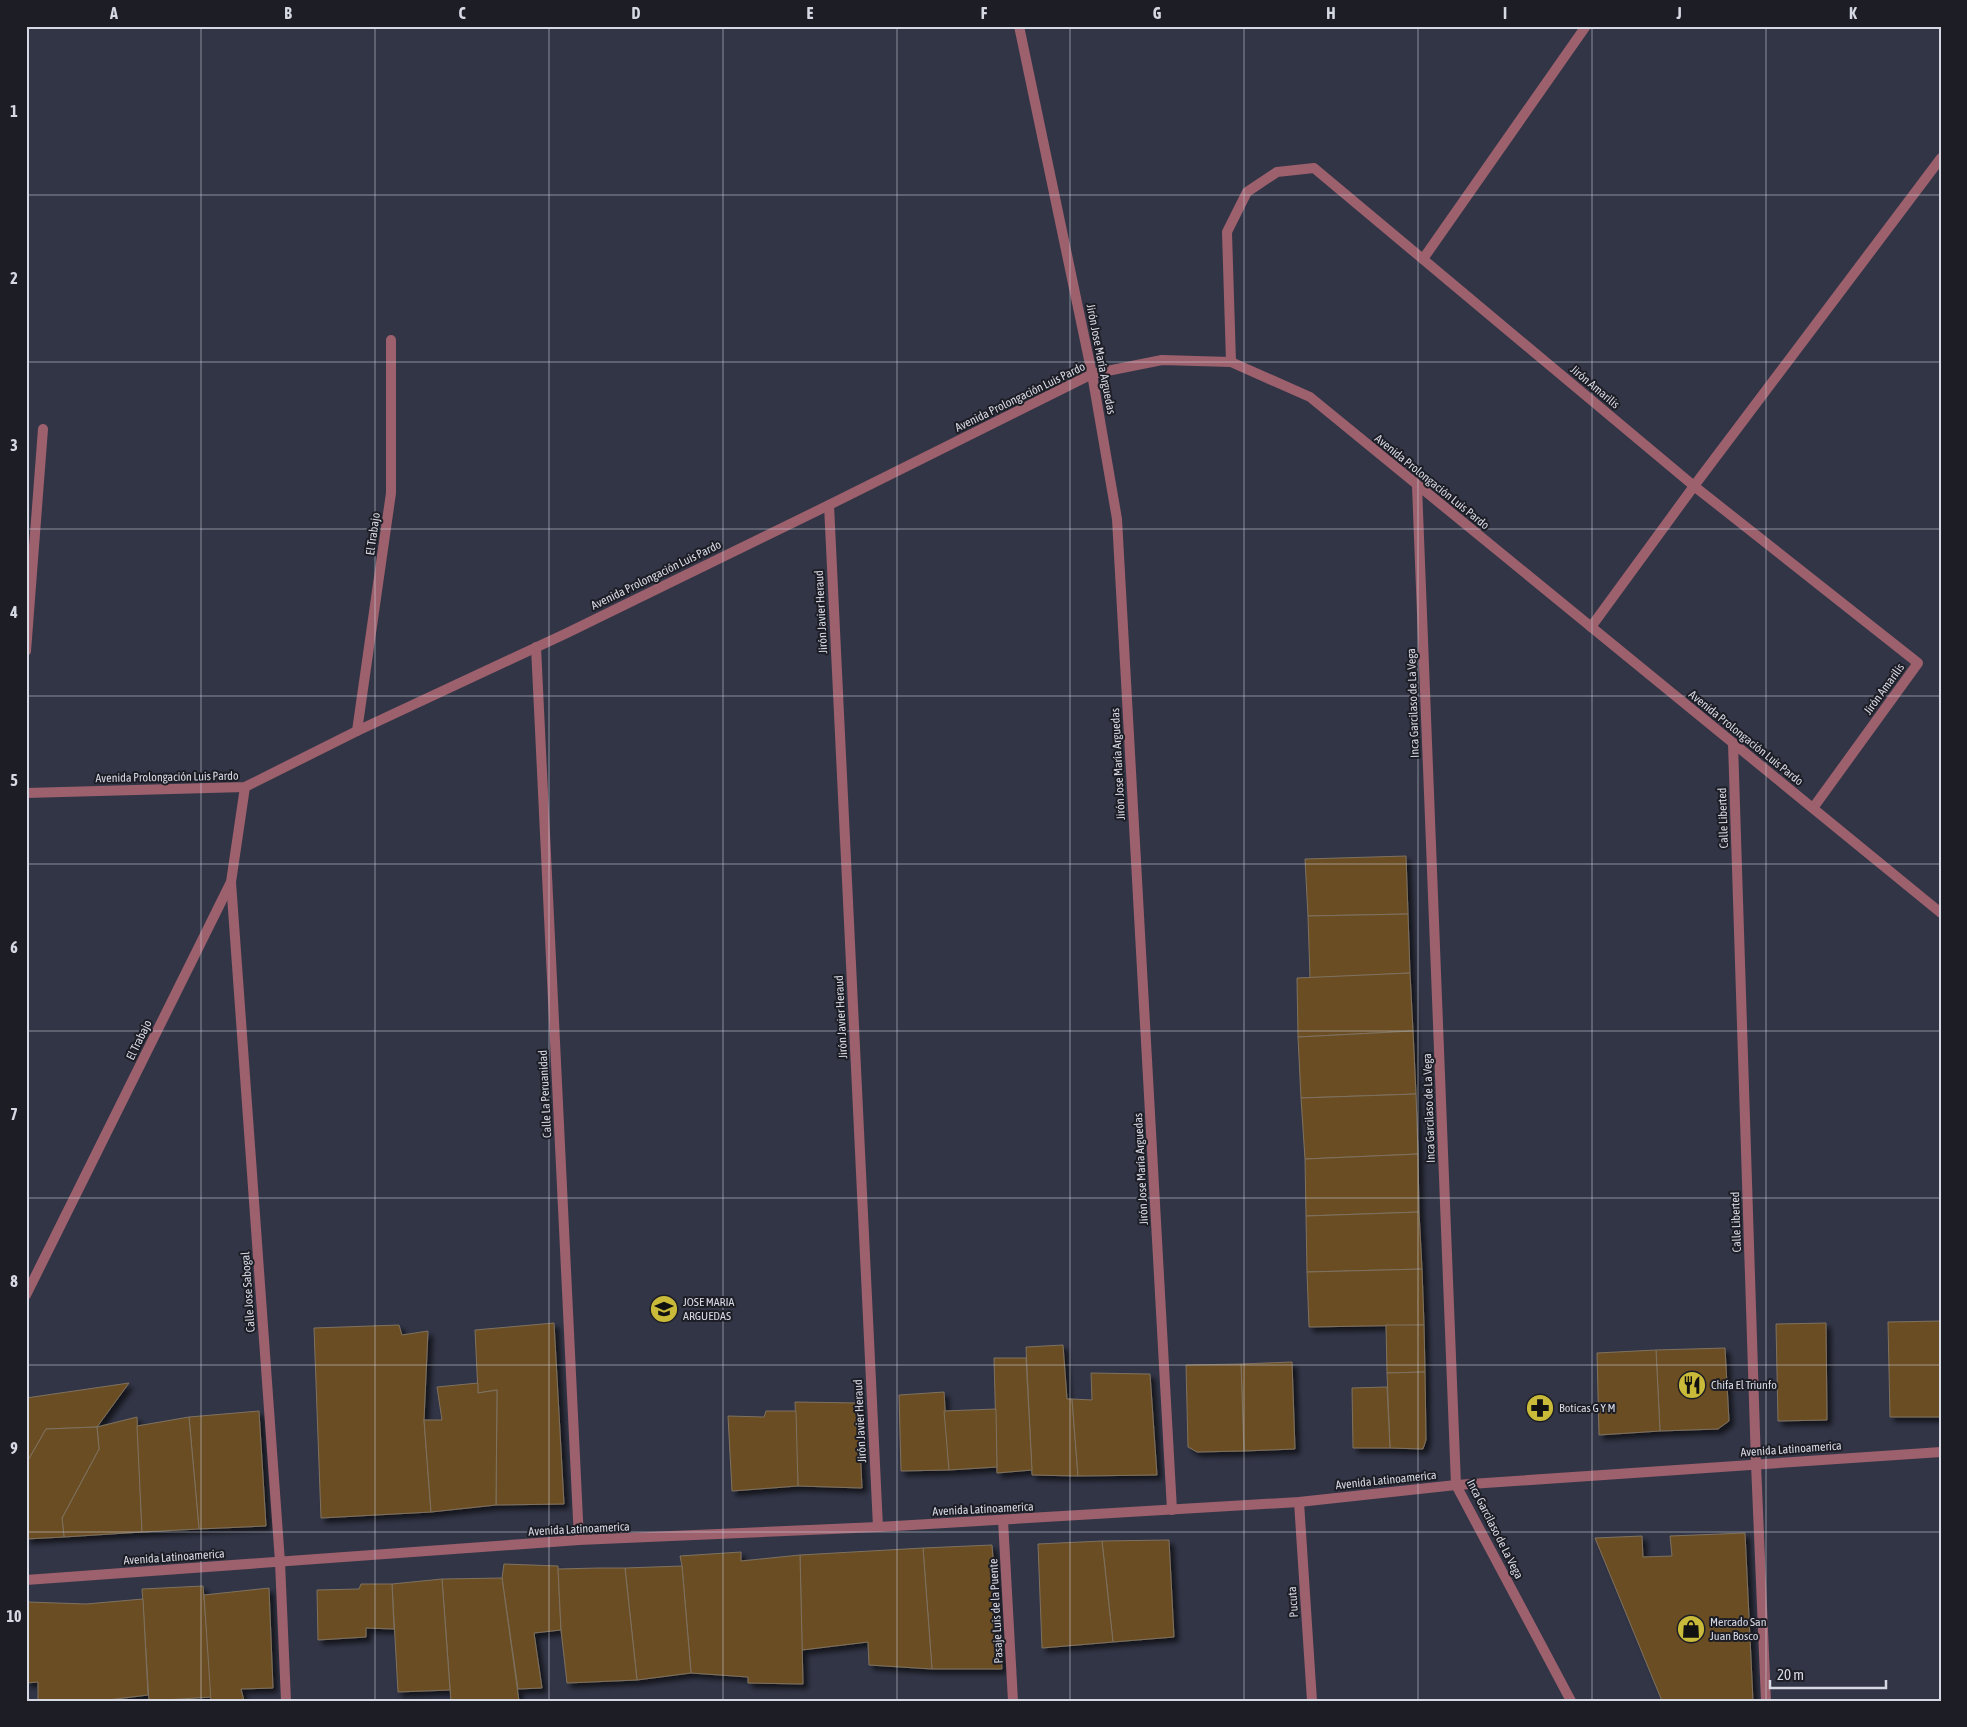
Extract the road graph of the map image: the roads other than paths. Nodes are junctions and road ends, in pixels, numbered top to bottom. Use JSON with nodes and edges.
{"nodes":[{"id":1,"x":1019,"y":26,"type":"edge"},
{"id":2,"x":1586,"y":26,"type":"edge"},
{"id":3,"x":1941,"y":158,"type":"edge"},
{"id":4,"x":1423,"y":259,"type":"junction"},
{"id":5,"x":391,"y":340,"type":"dead end"},
{"id":6,"x":1231,"y":362,"type":"junction"},
{"id":7,"x":1092,"y":374,"type":"junction"},
{"id":8,"x":43,"y":429,"type":"dead end"},
{"id":9,"x":1417,"y":486,"type":"junction"},
{"id":10,"x":1694,"y":486,"type":"junction"},
{"id":11,"x":829,"y":505,"type":"junction"},
{"id":12,"x":1591,"y":627,"type":"junction"},
{"id":13,"x":536,"y":647,"type":"junction"},
{"id":14,"x":26,"y":651,"type":"edge"},
{"id":15,"x":357,"y":731,"type":"junction"},
{"id":16,"x":1733,"y":743,"type":"junction"},
{"id":17,"x":245,"y":787,"type":"junction"},
{"id":18,"x":26,"y":793,"type":"edge"},
{"id":19,"x":1813,"y":808,"type":"junction"},
{"id":20,"x":231,"y":882,"type":"junction"},
{"id":21,"x":1941,"y":913,"type":"edge"},
{"id":22,"x":26,"y":1295,"type":"edge"},
{"id":23,"x":1941,"y":1452,"type":"edge"},
{"id":24,"x":1756,"y":1464,"type":"junction"},
{"id":25,"x":1456,"y":1485,"type":"junction"},
{"id":26,"x":1300,"y":1502,"type":"junction"},
{"id":27,"x":1172,"y":1510,"type":"junction"},
{"id":28,"x":1003,"y":1520,"type":"junction"},
{"id":29,"x":878,"y":1528,"type":"junction"},
{"id":30,"x":579,"y":1540,"type":"junction"},
{"id":31,"x":280,"y":1562,"type":"junction"},
{"id":32,"x":26,"y":1580,"type":"edge"},
{"id":33,"x":286,"y":1701,"type":"edge"},
{"id":34,"x":1013,"y":1701,"type":"edge"},
{"id":35,"x":1312,"y":1701,"type":"edge"},
{"id":36,"x":1571,"y":1701,"type":"edge"},
{"id":37,"x":1766,"y":1701,"type":"edge"}],
"edges":[{"from":1,"to":7,"type":"street","name":"Jirón Jose María Arguedas"},
{"from":2,"to":4,"type":"street"},
{"from":3,"to":10,"type":"street"},
{"from":4,"to":6,"type":"street","name":"Jirón Amarilis"},
{"from":4,"to":10,"type":"street","name":"Jirón Amarilis"},
{"from":5,"to":15,"type":"street","name":"El Trabajo"},
{"from":6,"to":7,"type":"street","name":"Avenida Prolongación Luis Pardo"},
{"from":6,"to":9,"type":"street","name":"Avenida Prolongación Luis Pardo"},
{"from":7,"to":11,"type":"street","name":"Avenida Prolongación Luis Pardo"},
{"from":7,"to":27,"type":"street","name":"Jirón Jose María Arguedas"},
{"from":8,"to":14,"type":"street"},
{"from":9,"to":12,"type":"street","name":"Avenida Prolongación Luis Pardo"},
{"from":9,"to":25,"type":"street","name":"Inca Garcilaso de La Vega"},
{"from":10,"to":12,"type":"street"},
{"from":10,"to":19,"type":"street","name":"Jirón Amarilis"},
{"from":11,"to":13,"type":"street","name":"Avenida Prolongación Luis Pardo"},
{"from":11,"to":29,"type":"street","name":"Jirón Javier Heraud"},
{"from":12,"to":16,"type":"street","name":"Avenida Prolongación Luis Pardo"},
{"from":13,"to":15,"type":"street","name":"Avenida Prolongación Luis Pardo"},
{"from":13,"to":30,"type":"street","name":"Calle La Peruanidad"},
{"from":15,"to":17,"type":"street","name":"Avenida Prolongación Luis Pardo"},
{"from":16,"to":19,"type":"street","name":"Avenida Prolongación Luis Pardo"},
{"from":16,"to":24,"type":"street","name":"Calle Liberted"},
{"from":17,"to":18,"type":"street","name":"Avenida Prolongación Luis Pardo"},
{"from":17,"to":20,"type":"street","name":"El Trabajo"},
{"from":19,"to":21,"type":"street","name":"Avenida Prolongación Luis Pardo"},
{"from":20,"to":22,"type":"street","name":"El Trabajo"},
{"from":20,"to":31,"type":"street","name":"Calle Jose Sabogal"},
{"from":23,"to":24,"type":"street","name":"Avenida Latinoamerica"},
{"from":24,"to":25,"type":"street","name":"Avenida Latinoamerica"},
{"from":24,"to":37,"type":"street","name":"Calle Liberted"},
{"from":25,"to":26,"type":"street","name":"Avenida Latinoamerica"},
{"from":25,"to":36,"type":"street","name":"Inca Garcilaso de La Vega"},
{"from":26,"to":27,"type":"street","name":"Avenida Latinoamerica"},
{"from":26,"to":35,"type":"street","name":"Pucuta"},
{"from":27,"to":28,"type":"street","name":"Avenida Latinoamerica"},
{"from":28,"to":29,"type":"street","name":"Avenida Latinoamerica"},
{"from":28,"to":34,"type":"street","name":"Pasaje Luis de la Puente"},
{"from":29,"to":30,"type":"street","name":"Avenida Latinoamerica"},
{"from":30,"to":31,"type":"street","name":"Avenida Latinoamerica"},
{"from":31,"to":32,"type":"street","name":"Avenida Latinoamerica"},
{"from":31,"to":33,"type":"street","name":"Calle Jose Sabogal"}]}
